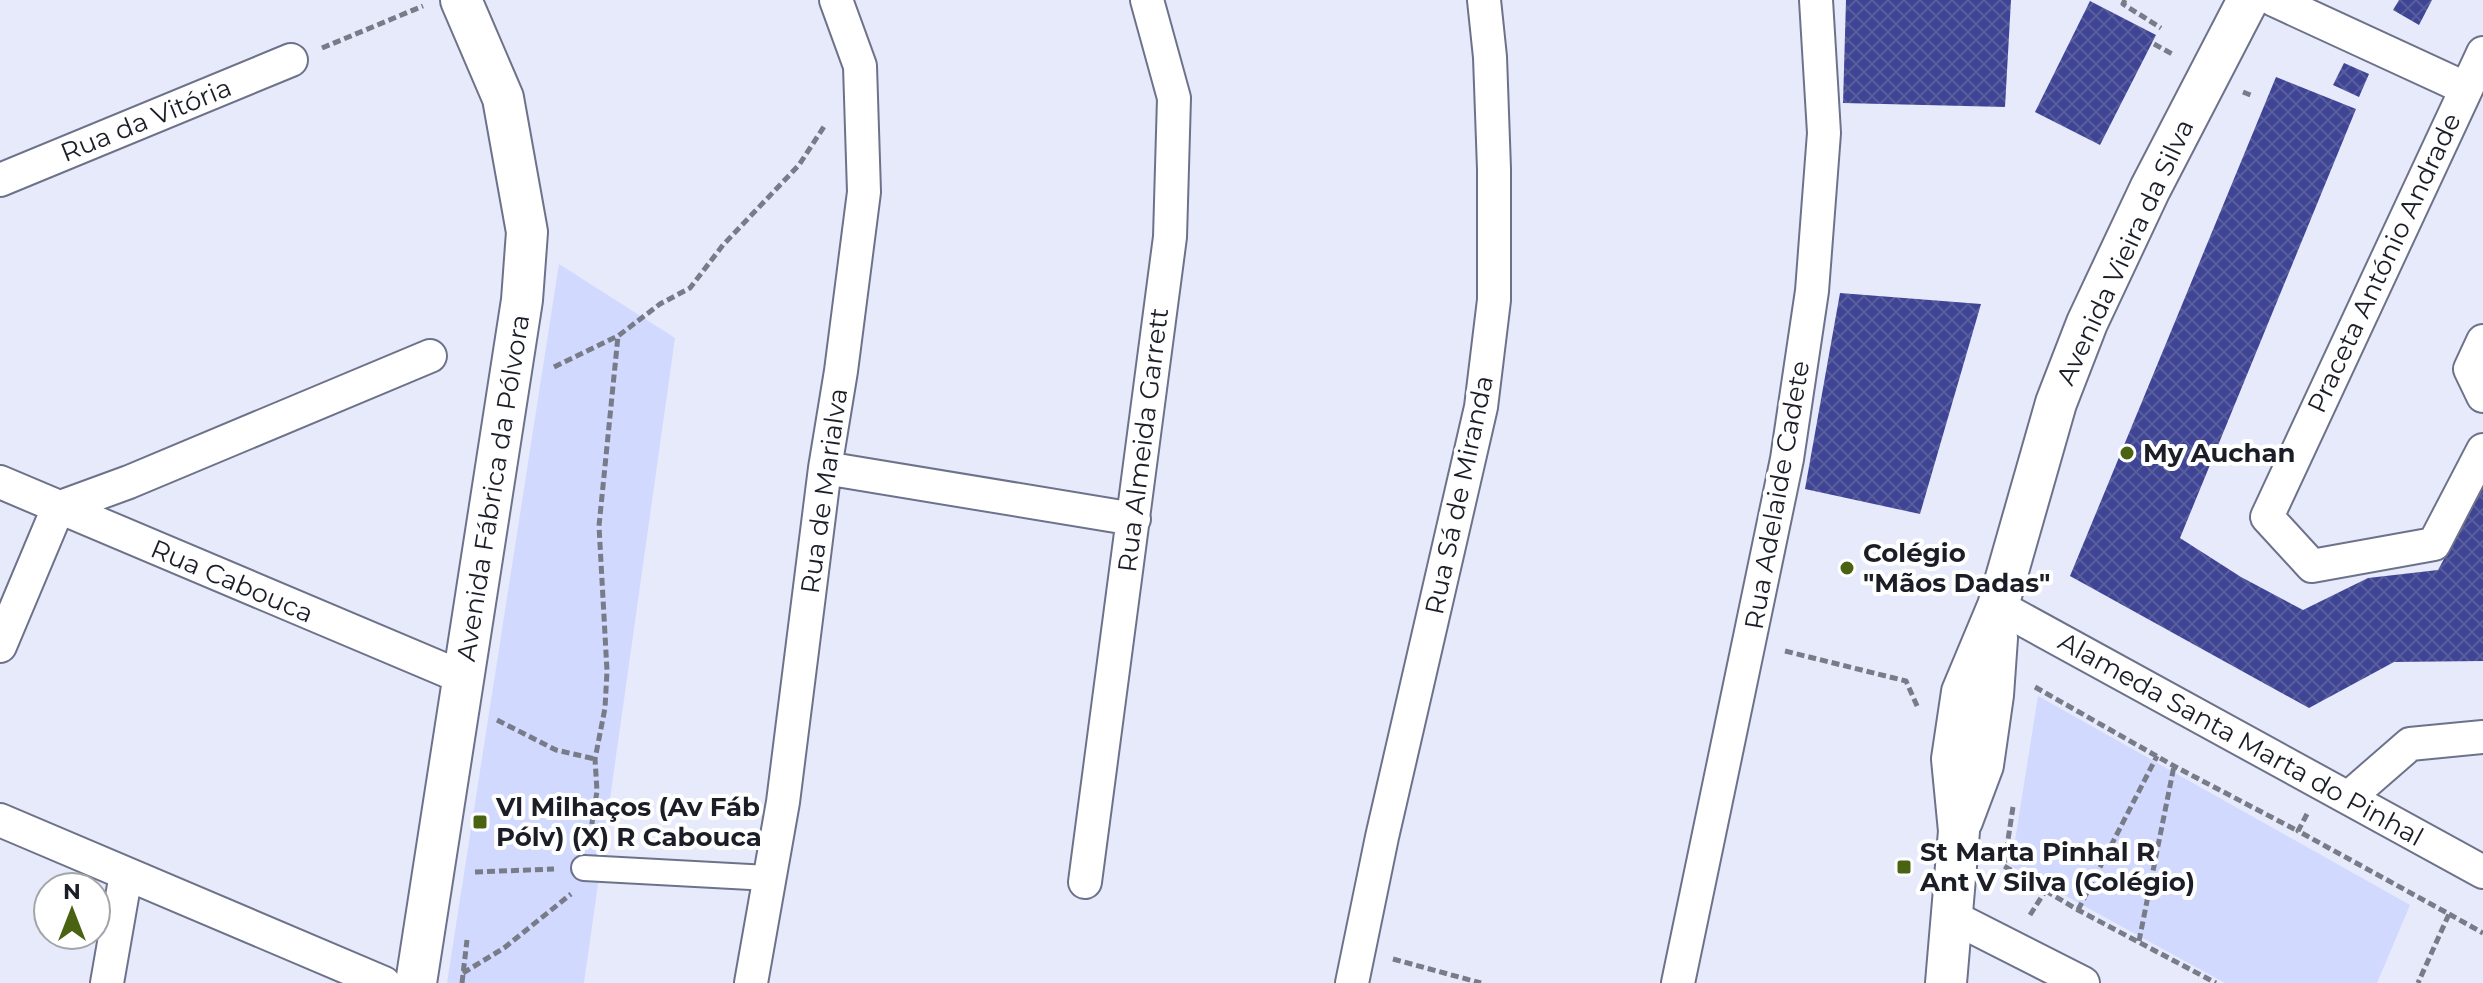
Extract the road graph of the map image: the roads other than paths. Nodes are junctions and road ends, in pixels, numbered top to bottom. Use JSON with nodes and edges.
{"nodes":[{"id":1,"x":461,"y":0,"type":"edge"},
{"id":2,"x":836,"y":0,"type":"edge"},
{"id":3,"x":1147,"y":0,"type":"edge"},
{"id":4,"x":1484,"y":0,"type":"edge"},
{"id":5,"x":1816,"y":0,"type":"edge"},
{"id":6,"x":2248,"y":0,"type":"edge"},
{"id":7,"x":2274,"y":0,"type":"edge"},
{"id":8,"x":2483,"y":53,"type":"edge"},
{"id":9,"x":291,"y":60,"type":"road end"},
{"id":10,"x":2465,"y":88,"type":"junction"},
{"id":11,"x":0,"y":180,"type":"edge"},
{"id":12,"x":2483,"y":341,"type":"edge"},
{"id":13,"x":430,"y":356,"type":"dead end"},
{"id":14,"x":2483,"y":396,"type":"edge"},
{"id":15,"x":2483,"y":450,"type":"edge"},
{"id":16,"x":825,"y":468,"type":"junction"},
{"id":17,"x":0,"y":482,"type":"edge"},
{"id":18,"x":58,"y":508,"type":"junction"},
{"id":19,"x":1134,"y":519,"type":"junction"},
{"id":20,"x":1998,"y":606,"type":"junction"},
{"id":21,"x":0,"y":646,"type":"edge"},
{"id":22,"x":464,"y":678,"type":"junction"},
{"id":23,"x":2483,"y":737,"type":"edge"},
{"id":24,"x":2336,"y":791,"type":"junction"},
{"id":25,"x":0,"y":820,"type":"edge"},
{"id":26,"x":1959,"y":831,"type":"junction"},
{"id":27,"x":584,"y":868,"type":"road end"},
{"id":28,"x":2483,"y":872,"type":"edge"},
{"id":29,"x":126,"y":874,"type":"junction"},
{"id":30,"x":770,"y":878,"type":"junction"},
{"id":31,"x":1085,"y":882,"type":"dead end"},
{"id":32,"x":1951,"y":916,"type":"junction"},
{"id":33,"x":107,"y":983,"type":"edge"},
{"id":34,"x":384,"y":983,"type":"edge"},
{"id":35,"x":416,"y":983,"type":"edge"},
{"id":36,"x":751,"y":983,"type":"edge"},
{"id":37,"x":1352,"y":983,"type":"edge"},
{"id":38,"x":1678,"y":983,"type":"edge"},
{"id":39,"x":1946,"y":983,"type":"edge"},
{"id":40,"x":2083,"y":983,"type":"edge"}],
"edges":[{"from":1,"to":22,"type":"street","name":"Avenida Fábrica da Pólvora"},
{"from":2,"to":16,"type":"street","name":"Rua de Marialva"},
{"from":3,"to":19,"type":"street","name":"Rua Almeida Garrett"},
{"from":4,"to":37,"type":"street","name":"Rua Sá de Miranda"},
{"from":5,"to":38,"type":"street","name":"Rua Adelaide Cadete"},
{"from":6,"to":20,"type":"street","name":"Avenida Vieira da Silva"},
{"from":7,"to":10,"type":"street","name":"Praceta António Andrade"},
{"from":8,"to":10,"type":"street","name":"Praceta António Andrade"},
{"from":9,"to":11,"type":"street","name":"Rua da Vitória"},
{"from":10,"to":15,"type":"street","name":"Praceta António Andrade"},
{"from":12,"to":14,"type":"street"},
{"from":13,"to":18,"type":"street"},
{"from":16,"to":19,"type":"street"},
{"from":16,"to":30,"type":"street","name":"Rua de Marialva"},
{"from":17,"to":18,"type":"street","name":"Rua Cabouca"},
{"from":18,"to":21,"type":"street"},
{"from":18,"to":22,"type":"street","name":"Rua Cabouca"},
{"from":19,"to":31,"type":"street","name":"Rua Almeida Garrett"},
{"from":20,"to":24,"type":"street","name":"Alameda Santa Marta do Pinhal"},
{"from":20,"to":26,"type":"street","name":"Avenida Vieira da Silva"},
{"from":20,"to":26,"type":"street","name":"Avenida Vieira da Silva"},
{"from":22,"to":35,"type":"street","name":"Avenida Fábrica da Pólvora"},
{"from":23,"to":24,"type":"street"},
{"from":24,"to":28,"type":"street","name":"Alameda Santa Marta do Pinhal"},
{"from":25,"to":29,"type":"street"},
{"from":26,"to":32,"type":"street","name":"Avenida Vieira da Silva"},
{"from":27,"to":30,"type":"street"},
{"from":29,"to":33,"type":"street"},
{"from":29,"to":34,"type":"street"},
{"from":30,"to":36,"type":"street","name":"Rua de Marialva"},
{"from":32,"to":39,"type":"street","name":"Avenida Vieira da Silva"},
{"from":32,"to":40,"type":"street"}]}
